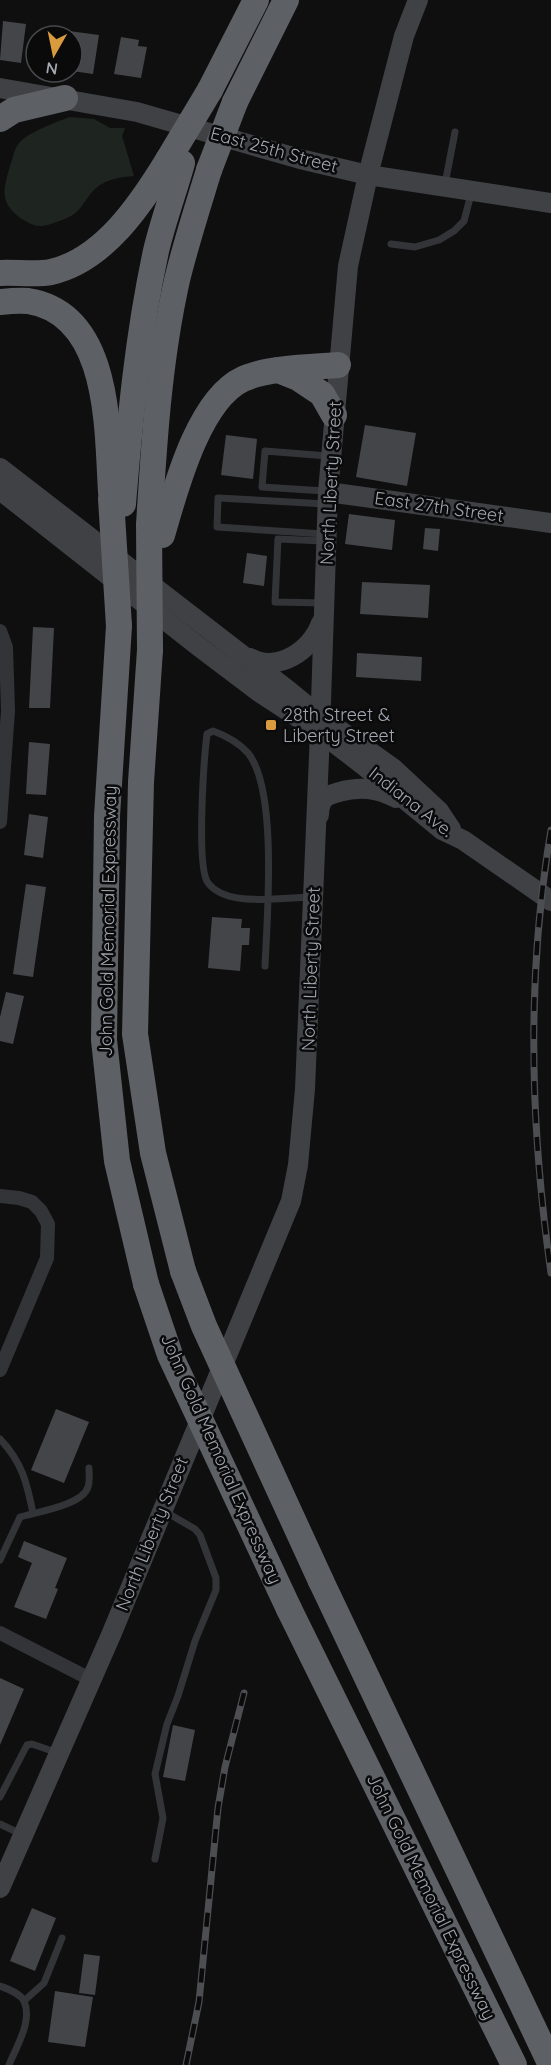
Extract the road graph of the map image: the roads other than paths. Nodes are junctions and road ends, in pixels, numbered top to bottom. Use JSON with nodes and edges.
{"nodes":[{"id":1,"x":256,"y":0,"type":"edge"},
{"id":2,"x":286,"y":0,"type":"edge"},
{"id":3,"x":418,"y":0,"type":"edge"},
{"id":4,"x":0,"y":88,"type":"edge"},
{"id":5,"x":65,"y":98,"type":"junction"},
{"id":6,"x":0,"y":119,"type":"edge"},
{"id":7,"x":455,"y":132,"type":"dead end"},
{"id":8,"x":175,"y":162,"type":"junction"},
{"id":9,"x":368,"y":175,"type":"junction"},
{"id":10,"x":444,"y":187,"type":"junction"},
{"id":11,"x":472,"y":191,"type":"junction"},
{"id":12,"x":551,"y":203,"type":"edge"},
{"id":13,"x":391,"y":244,"type":"dead end"},
{"id":14,"x":0,"y":262,"type":"edge"},
{"id":15,"x":28,"y":272,"type":"junction"},
{"id":16,"x":0,"y":273,"type":"edge"},
{"id":17,"x":0,"y":302,"type":"edge"},
{"id":18,"x":338,"y":365,"type":"junction"},
{"id":19,"x":278,"y":370,"type":"junction"},
{"id":20,"x":334,"y":415,"type":"junction"},
{"id":21,"x":331,"y":456,"type":"junction"},
{"id":22,"x":0,"y":468,"type":"edge"},
{"id":23,"x":0,"y":490,"type":"edge"},
{"id":24,"x":327,"y":498,"type":"junction"},
{"id":25,"x":117,"y":501,"type":"junction"},
{"id":26,"x":551,"y":523,"type":"edge"},
{"id":27,"x":155,"y":530,"type":"junction"},
{"id":28,"x":326,"y":538,"type":"junction"},
{"id":29,"x":324,"y":609,"type":"junction"},
{"id":30,"x":0,"y":631,"type":"edge"},
{"id":31,"x":236,"y":651,"type":"junction"},
{"id":32,"x":321,"y":725,"type":"junction"},
{"id":33,"x":413,"y":807,"type":"junction"},
{"id":34,"x":0,"y":822,"type":"edge"},
{"id":35,"x":316,"y":830,"type":"junction"},
{"id":36,"x":463,"y":840,"type":"junction"},
{"id":37,"x":314,"y":897,"type":"junction"},
{"id":38,"x":268,"y":899,"type":"junction"},
{"id":39,"x":551,"y":901,"type":"edge"},
{"id":40,"x":265,"y":966,"type":"dead end"},
{"id":41,"x":0,"y":1196,"type":"edge"},
{"id":42,"x":0,"y":1370,"type":"edge"},
{"id":43,"x":0,"y":1439,"type":"edge"},
{"id":44,"x":89,"y":1468,"type":"dead end"},
{"id":45,"x":162,"y":1510,"type":"junction"},
{"id":46,"x":33,"y":1513,"type":"junction"},
{"id":47,"x":0,"y":1560,"type":"edge"},
{"id":48,"x":0,"y":1633,"type":"edge"},
{"id":49,"x":90,"y":1678,"type":"junction"},
{"id":50,"x":58,"y":1753,"type":"junction"},
{"id":51,"x":0,"y":1797,"type":"edge"},
{"id":52,"x":0,"y":1824,"type":"edge"},
{"id":53,"x":23,"y":1835,"type":"junction"},
{"id":54,"x":155,"y":1859,"type":"dead end"},
{"id":55,"x":0,"y":1888,"type":"edge"},
{"id":56,"x":62,"y":1938,"type":"dead end"},
{"id":57,"x":0,"y":1986,"type":"edge"},
{"id":58,"x":24,"y":2001,"type":"junction"},
{"id":59,"x":9,"y":2065,"type":"edge"},
{"id":60,"x":514,"y":2065,"type":"edge"},
{"id":61,"x":551,"y":2065,"type":"edge"}],
"edges":[{"from":1,"to":8,"type":"highway","bridge":true},
{"from":2,"to":27,"type":"highway","bridge":true},
{"from":3,"to":9,"type":"main road","name":"North Liberty Street"},
{"from":4,"to":5,"type":"main road","name":"East 25th Street"},
{"from":5,"to":6,"type":"highway"},
{"from":5,"to":9,"type":"main road","name":"East 25th Street"},
{"from":7,"to":10,"type":"lane"},
{"from":8,"to":15,"type":"highway"},
{"from":8,"to":25,"type":"highway"},
{"from":9,"to":10,"type":"main road","name":"East 25th Street"},
{"from":9,"to":18,"type":"main road","name":"North Liberty Street"},
{"from":10,"to":11,"type":"main road","name":"East 25th Street"},
{"from":11,"to":12,"type":"main road","name":"East 25th Street"},
{"from":11,"to":13,"type":"lane"},
{"from":14,"to":15,"type":"highway"},
{"from":15,"to":16,"type":"highway"},
{"from":17,"to":25,"type":"highway"},
{"from":18,"to":19,"type":"highway"},
{"from":18,"to":20,"type":"main road","name":"North Liberty Street"},
{"from":19,"to":20,"type":"highway"},
{"from":19,"to":27,"type":"highway"},
{"from":20,"to":21,"type":"main road","name":"North Liberty Street"},
{"from":21,"to":24,"type":"main road","name":"North Liberty Street"},
{"from":21,"to":24,"type":"lane"},
{"from":22,"to":31,"type":"main road","name":"Indiana Ave."},
{"from":23,"to":32,"type":"main road","name":"Indiana Ave."},
{"from":24,"to":26,"type":"main road","name":"East 27th Street"},
{"from":24,"to":28,"type":"main road","name":"North Liberty Street"},
{"from":24,"to":28,"type":"lane"},
{"from":25,"to":60,"type":"highway","name":"John Gold Memorial Expressway","bridge":true},
{"from":27,"to":61,"type":"highway","name":"John Gold Memorial Expressway","bridge":true},
{"from":28,"to":29,"type":"main road","name":"North Liberty Street"},
{"from":28,"to":29,"type":"lane"},
{"from":29,"to":31,"type":"main road"},
{"from":29,"to":32,"type":"main road","name":"North Liberty Street"},
{"from":30,"to":34,"type":"street"},
{"from":31,"to":32,"type":"main road","name":"Indiana Ave."},
{"from":32,"to":33,"type":"main road","name":"Indiana Ave."},
{"from":32,"to":35,"type":"main road","name":"North Liberty Street"},
{"from":32,"to":36,"type":"main road","name":"Indiana Ave."},
{"from":33,"to":35,"type":"main road"},
{"from":33,"to":36,"type":"main road","name":"Indiana Ave."},
{"from":35,"to":37,"type":"main road","name":"North Liberty Street"},
{"from":36,"to":39,"type":"main road"},
{"from":37,"to":38,"type":"lane"},
{"from":37,"to":45,"type":"main road","name":"North Liberty Street"},
{"from":38,"to":38,"type":"lane"},
{"from":38,"to":40,"type":"lane"},
{"from":41,"to":42,"type":"street"},
{"from":43,"to":46,"type":"lane"},
{"from":44,"to":46,"type":"lane"},
{"from":45,"to":49,"type":"main road","name":"North Liberty Street"},
{"from":45,"to":54,"type":"lane"},
{"from":46,"to":47,"type":"lane"},
{"from":48,"to":49,"type":"street"},
{"from":49,"to":50,"type":"main road","name":"North Liberty Street"},
{"from":50,"to":51,"type":"lane"},
{"from":50,"to":53,"type":"main road","name":"North Liberty Street"},
{"from":52,"to":53,"type":"lane"},
{"from":53,"to":55,"type":"main road","name":"North Liberty Street"},
{"from":56,"to":58,"type":"lane"},
{"from":57,"to":58,"type":"lane"},
{"from":58,"to":59,"type":"lane"}]}
